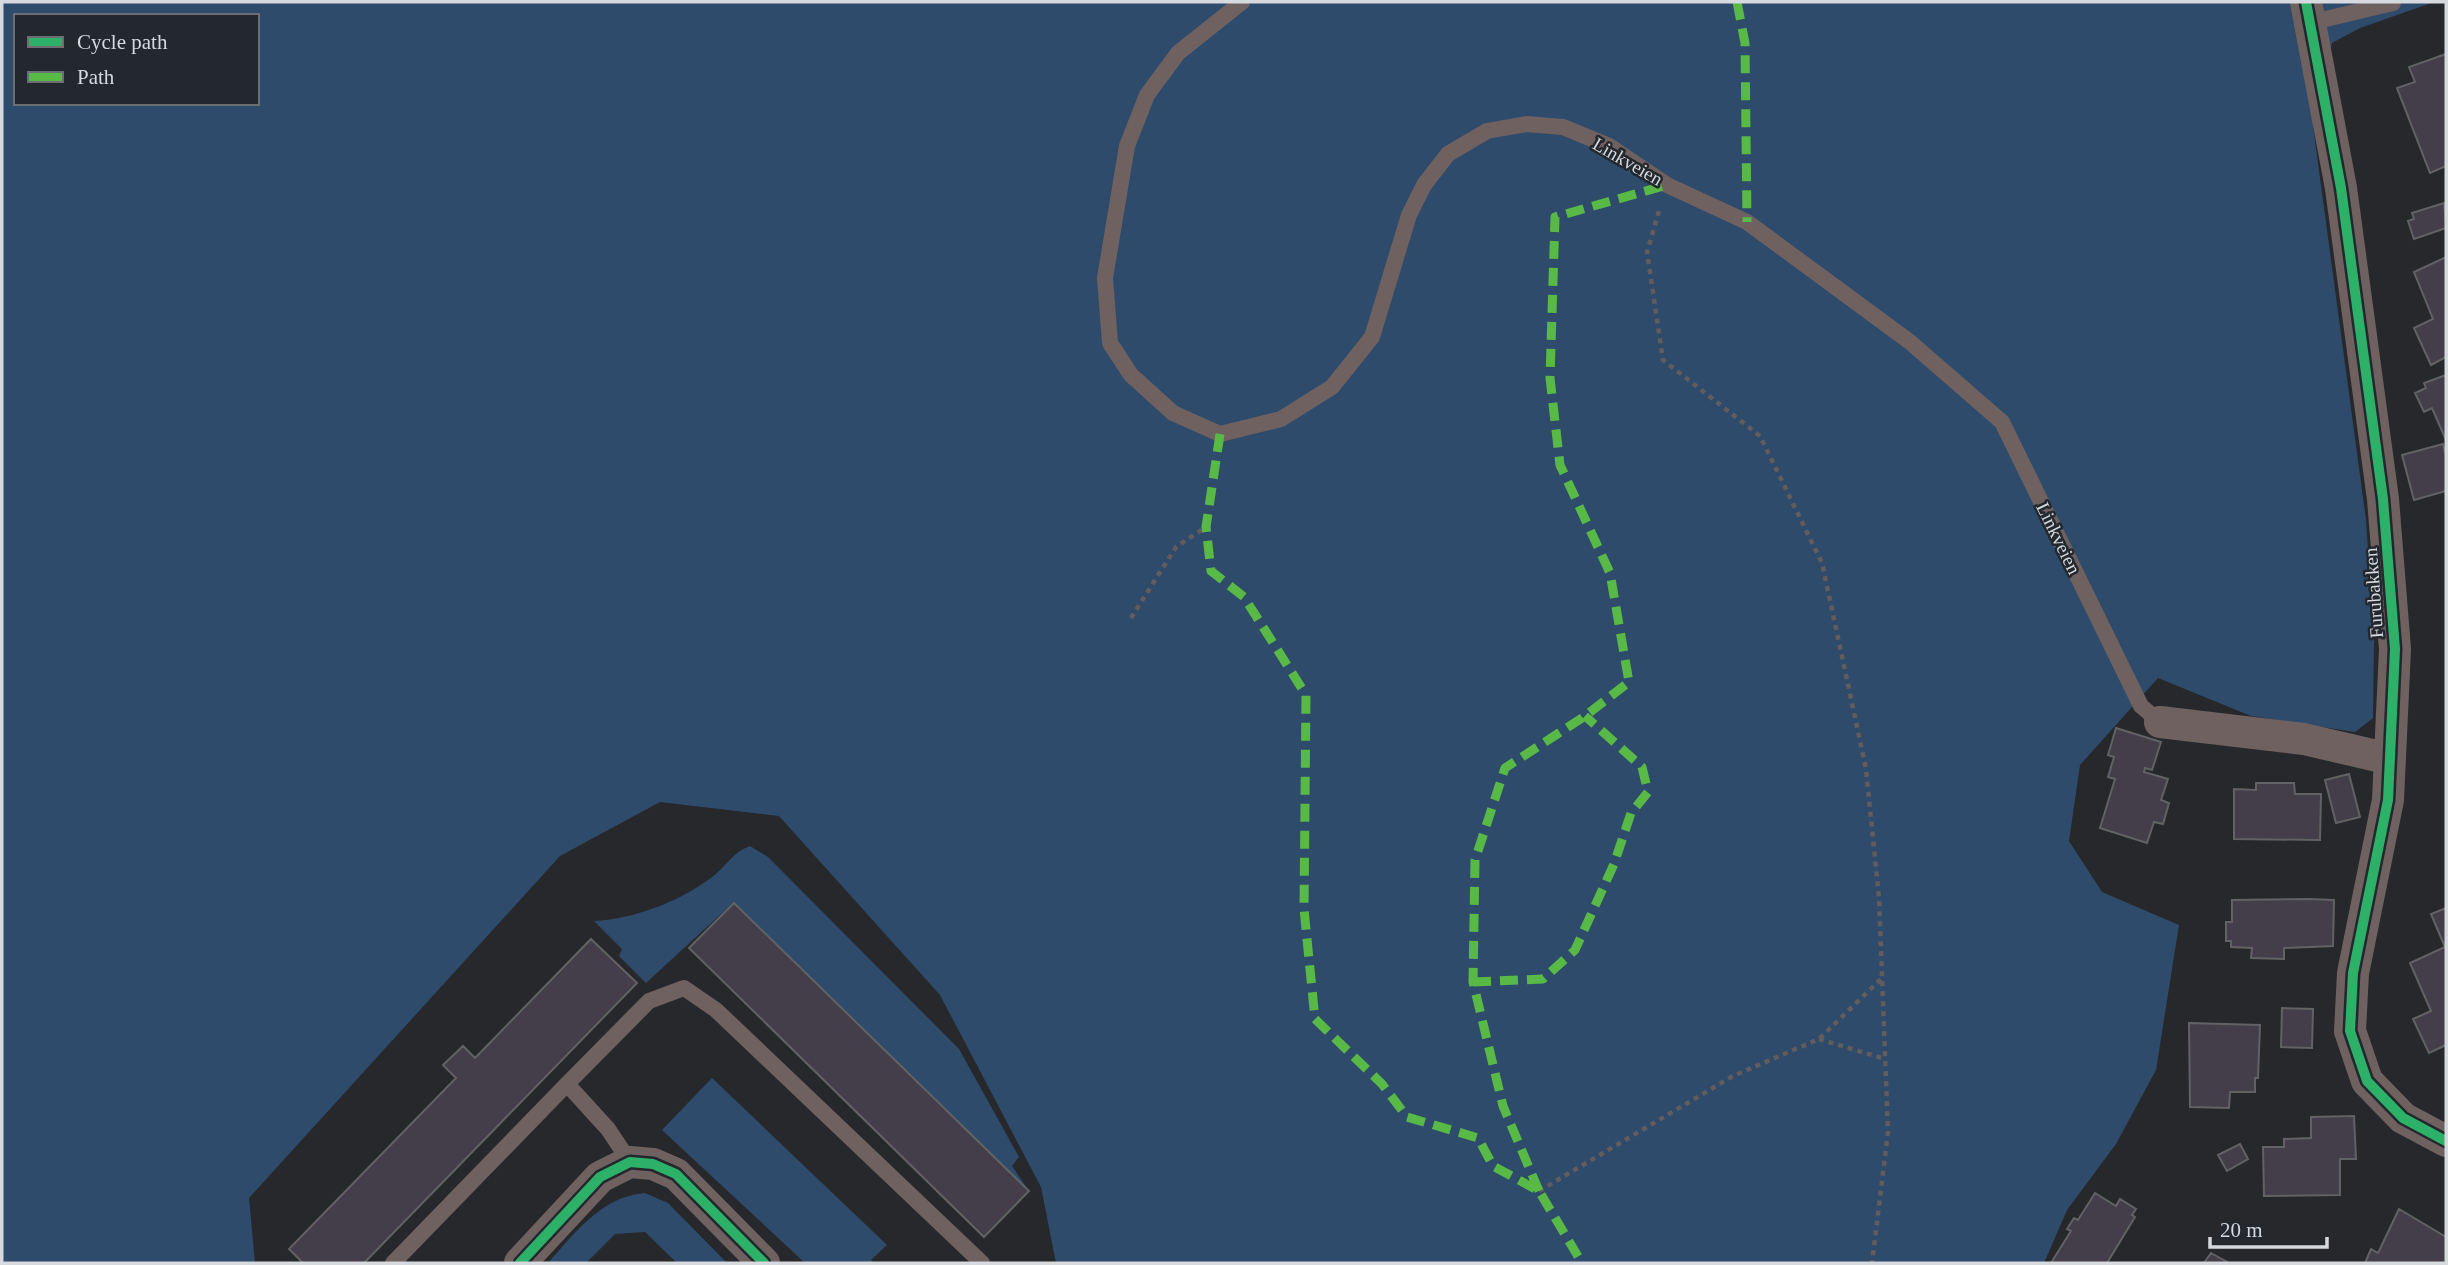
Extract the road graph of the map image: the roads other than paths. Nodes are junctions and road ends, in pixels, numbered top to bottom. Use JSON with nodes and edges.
{"nodes":[{"id":1,"x":1242,"y":2,"type":"edge"},
{"id":2,"x":2393,"y":3,"type":"edge"},
{"id":3,"x":2308,"y":12,"type":"edge"},
{"id":4,"x":2160,"y":722,"type":"joint"},
{"id":5,"x":2390,"y":759,"type":"junction"},
{"id":6,"x":567,"y":1084,"type":"junction"},
{"id":7,"x":2446,"y":1141,"type":"edge"},
{"id":8,"x":630,"y":1162,"type":"junction"},
{"id":9,"x":393,"y":1263,"type":"edge"},
{"id":10,"x":520,"y":1263,"type":"edge"},
{"id":11,"x":764,"y":1263,"type":"edge"},
{"id":12,"x":982,"y":1263,"type":"edge"}],
"edges":[{"from":1,"to":4,"type":"lane","name":"Linkveien"},
{"from":2,"to":3,"type":"lane"},
{"from":3,"to":5,"type":"street","name":"Furubakken"},
{"from":4,"to":5,"type":"street","name":"Linkveien"},
{"from":5,"to":7,"type":"street","name":"Furubakken"},
{"from":6,"to":8,"type":"lane"},
{"from":6,"to":9,"type":"lane"},
{"from":6,"to":12,"type":"lane"},
{"from":8,"to":10,"type":"street"},
{"from":8,"to":11,"type":"street"}]}
